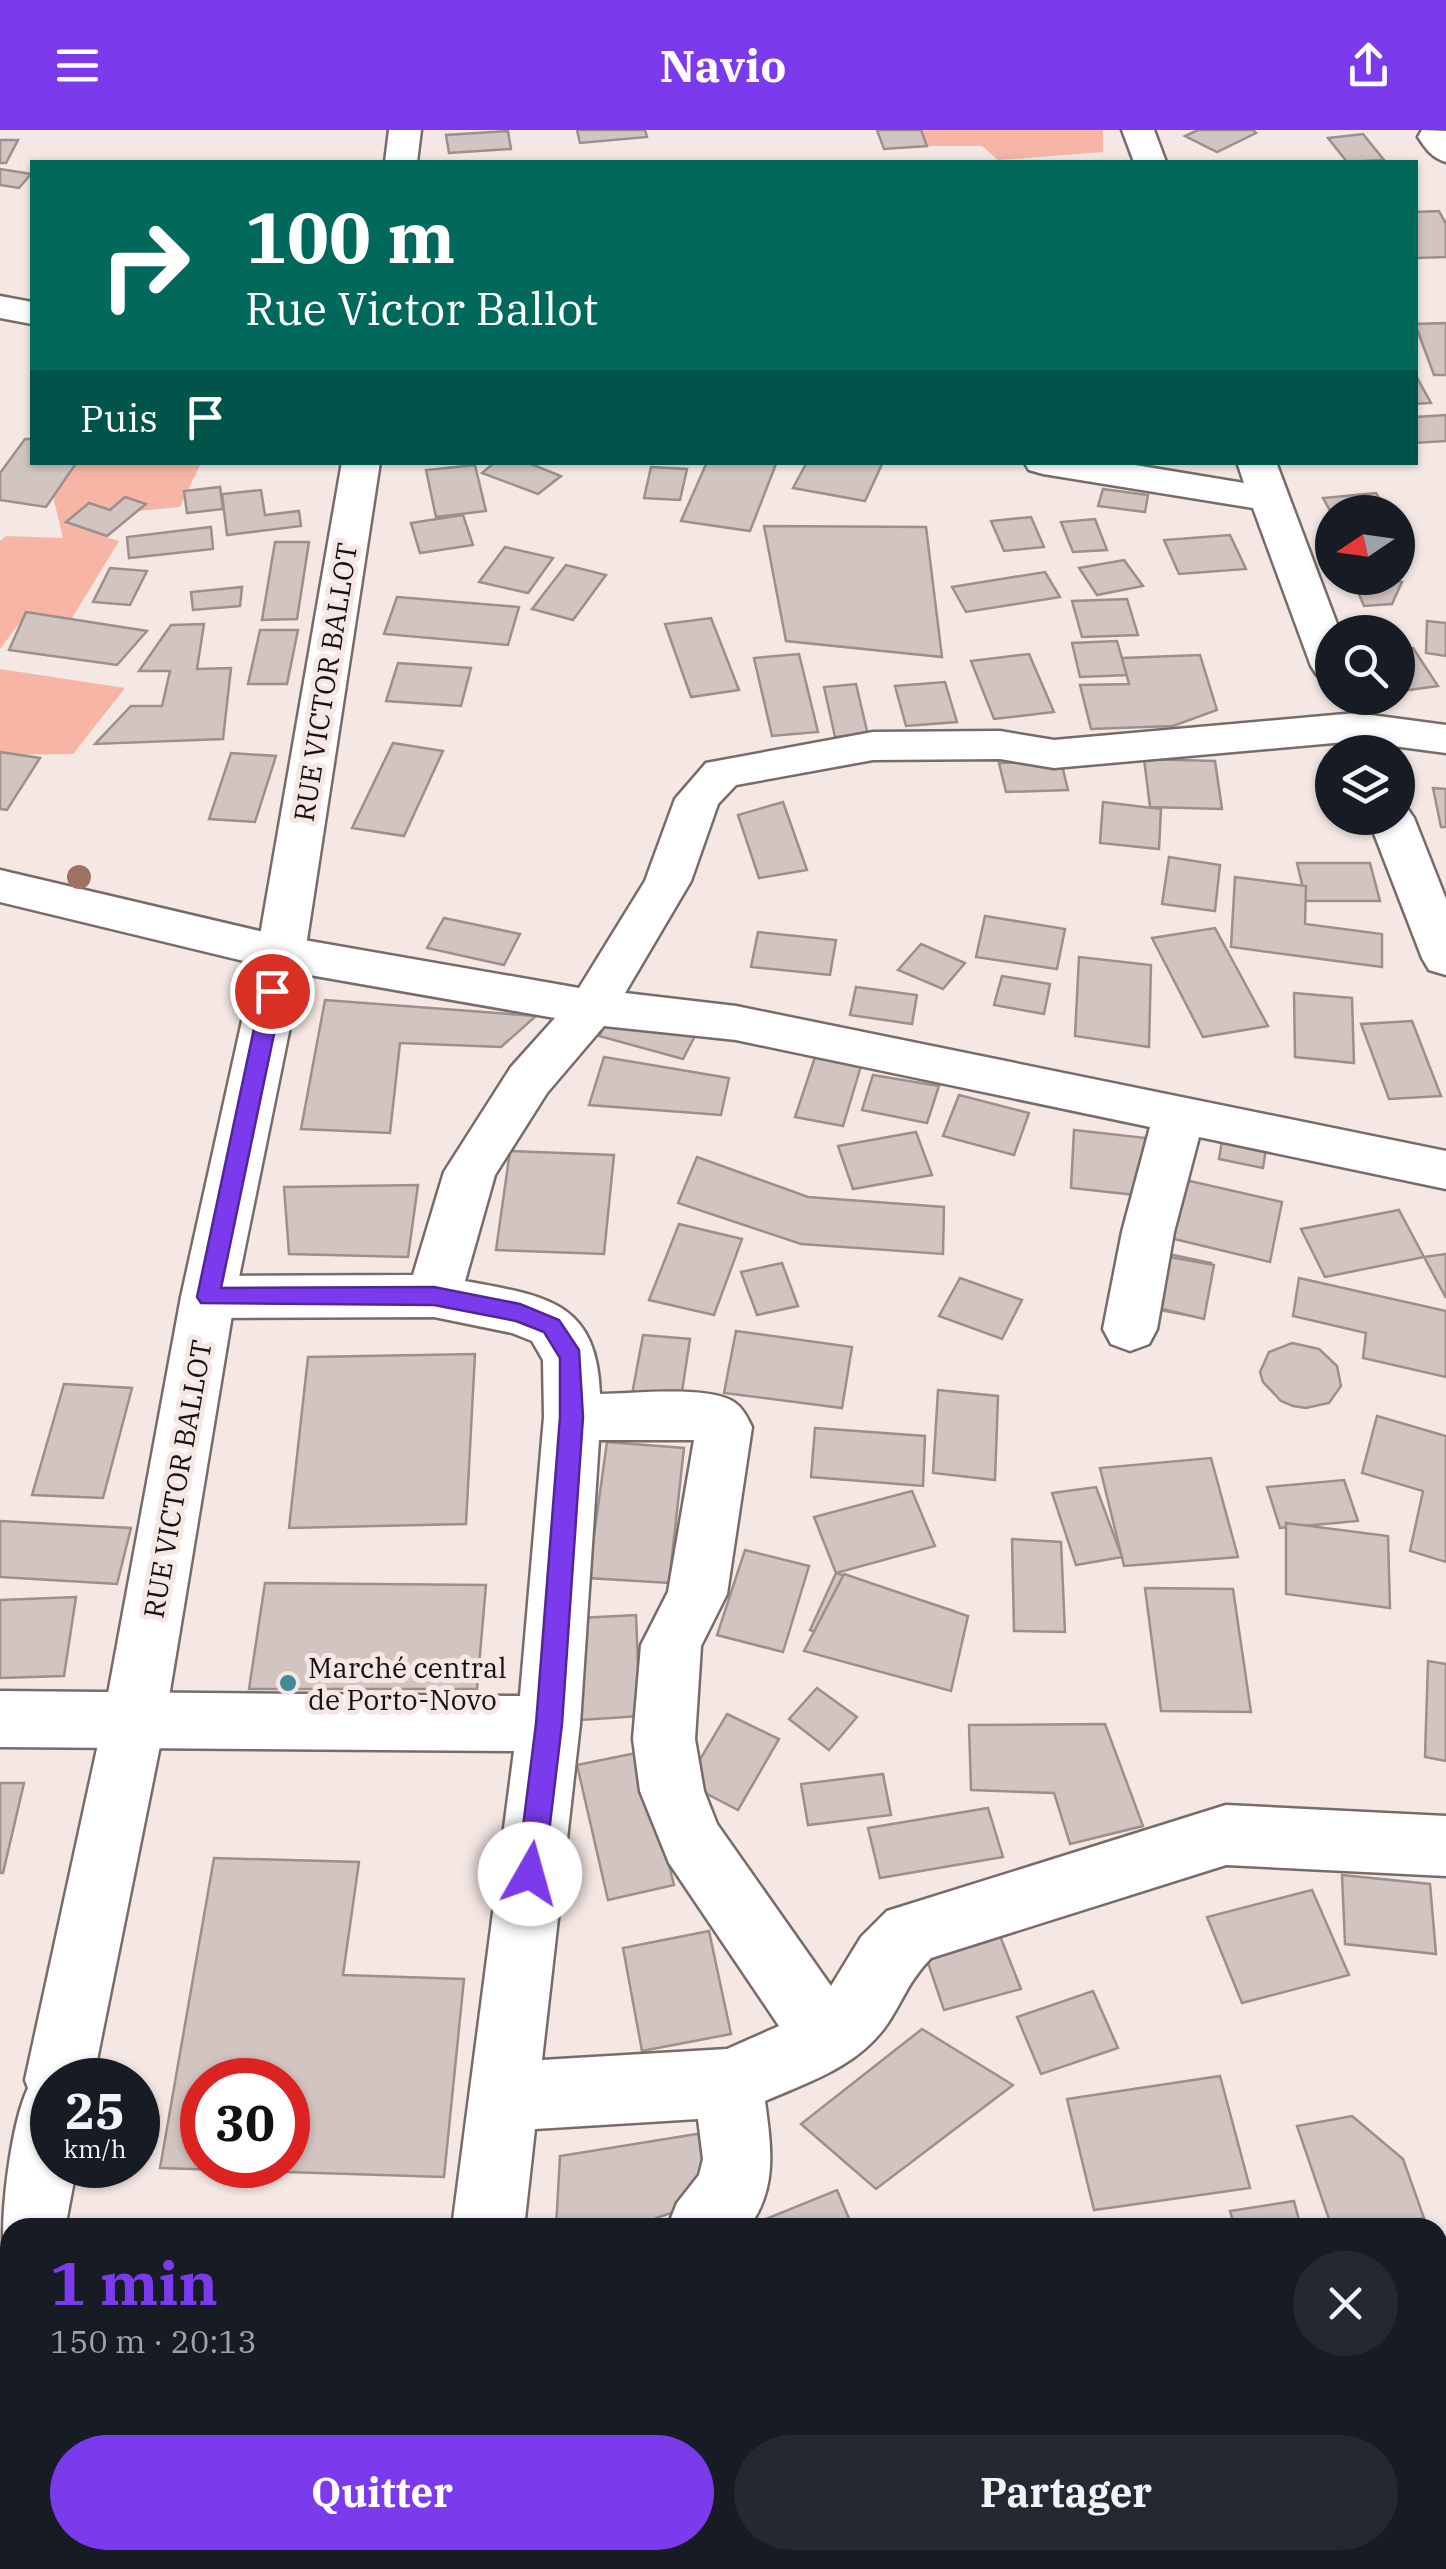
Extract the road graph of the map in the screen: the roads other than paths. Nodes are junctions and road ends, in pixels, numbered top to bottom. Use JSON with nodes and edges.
{"nodes":[{"id":1,"x":405,"y":130,"type":"edge"},
{"id":2,"x":1138,"y":130,"type":"edge"},
{"id":3,"x":401,"y":160,"type":"edge"},
{"id":4,"x":1149,"y":160,"type":"edge"},
{"id":5,"x":0,"y":308,"type":"edge"},
{"id":6,"x":30,"y":312,"type":"edge"},
{"id":7,"x":361,"y":465,"type":"edge"},
{"id":8,"x":1080,"y":465,"type":"edge"},
{"id":9,"x":1263,"y":480,"type":"edge"},
{"id":10,"x":1315,"y":620,"type":"edge"},
{"id":11,"x":1355,"y":726,"type":"edge"},
{"id":12,"x":1446,"y":739,"type":"edge"},
{"id":13,"x":1398,"y":835,"type":"edge"},
{"id":14,"x":0,"y":886,"type":"edge"},
{"id":15,"x":280,"y":953,"type":"junction"},
{"id":16,"x":1446,"y":958,"type":"edge"},
{"id":17,"x":592,"y":1007,"type":"junction"},
{"id":18,"x":1179,"y":1115,"type":"junction"},
{"id":19,"x":1446,"y":1170,"type":"edge"},
{"id":20,"x":434,"y":1296,"type":"junction"},
{"id":21,"x":208,"y":1297,"type":"junction"},
{"id":22,"x":1130,"y":1329,"type":"dead end"},
{"id":23,"x":572,"y":1417,"type":"junction"},
{"id":24,"x":0,"y":1719,"type":"edge"},
{"id":25,"x":134,"y":1721,"type":"junction"},
{"id":26,"x":549,"y":1724,"type":"junction"},
{"id":27,"x":1446,"y":1846,"type":"edge"},
{"id":28,"x":828,"y":2040,"type":"junction"},
{"id":29,"x":65,"y":2058,"type":"edge"},
{"id":30,"x":728,"y":2083,"type":"junction"},
{"id":31,"x":502,"y":2097,"type":"junction"},
{"id":32,"x":37,"y":2188,"type":"edge"},
{"id":33,"x":31,"y":2218,"type":"edge"},
{"id":34,"x":489,"y":2218,"type":"edge"},
{"id":35,"x":710,"y":2218,"type":"edge"}],
"edges":[{"from":1,"to":3,"type":"street"},
{"from":2,"to":4,"type":"street"},
{"from":5,"to":6,"type":"street"},
{"from":7,"to":15,"type":"street","name":"RUE VICTOR BALLOT"},
{"from":8,"to":9,"type":"street"},
{"from":9,"to":10,"type":"street"},
{"from":11,"to":12,"type":"street"},
{"from":11,"to":17,"type":"street"},
{"from":13,"to":16,"type":"street"},
{"from":14,"to":15,"type":"street"},
{"from":15,"to":17,"type":"street"},
{"from":15,"to":21,"type":"street","name":"RUE VICTOR BALLOT"},
{"from":17,"to":18,"type":"street"},
{"from":17,"to":20,"type":"street"},
{"from":18,"to":19,"type":"street"},
{"from":18,"to":22,"type":"street"},
{"from":20,"to":21,"type":"street"},
{"from":20,"to":23,"type":"street"},
{"from":21,"to":25,"type":"street","name":"RUE VICTOR BALLOT"},
{"from":23,"to":26,"type":"street"},
{"from":23,"to":28,"type":"street"},
{"from":24,"to":25,"type":"street"},
{"from":25,"to":26,"type":"street"},
{"from":25,"to":29,"type":"street","name":"RUE VICTOR BALLOT"},
{"from":26,"to":31,"type":"street"},
{"from":27,"to":28,"type":"street"},
{"from":28,"to":30,"type":"street"},
{"from":30,"to":31,"type":"street"},
{"from":30,"to":35,"type":"street"},
{"from":31,"to":34,"type":"street"},
{"from":32,"to":33,"type":"street"}]}
